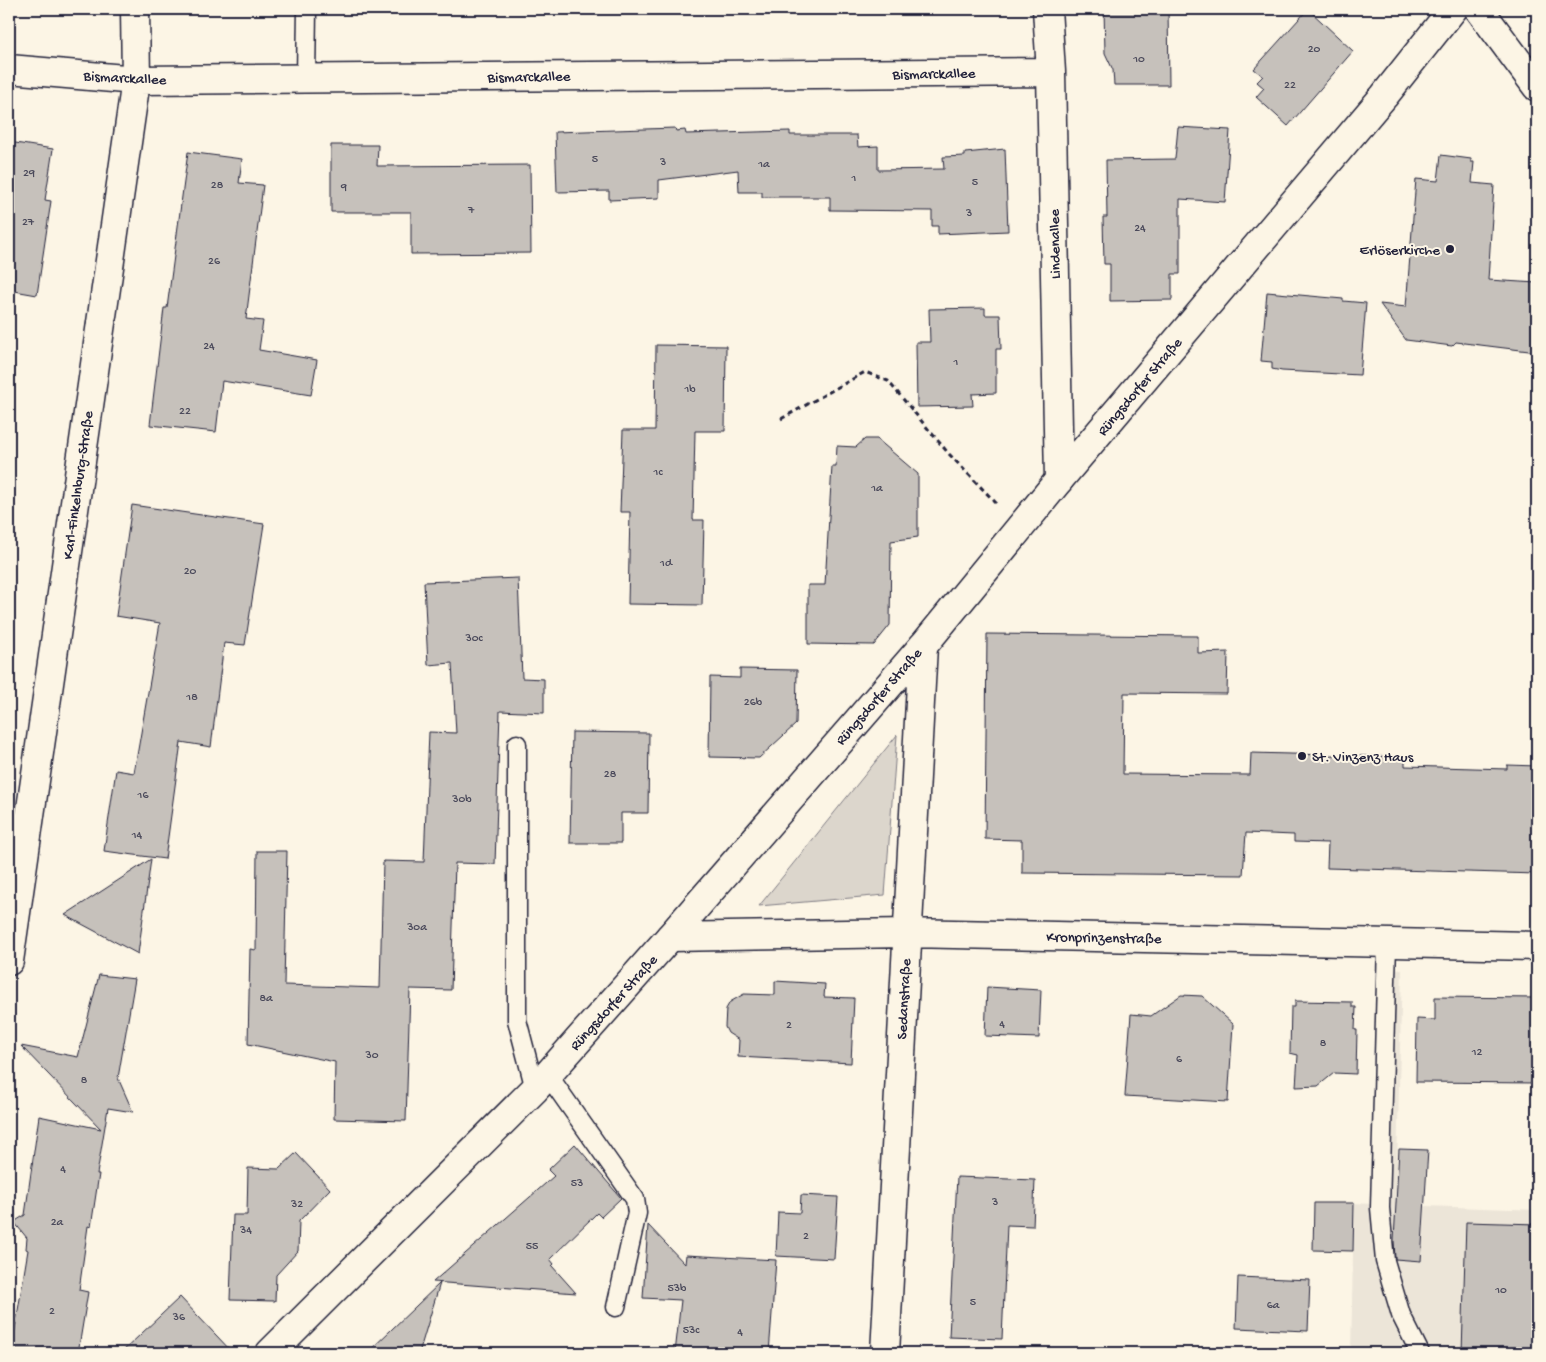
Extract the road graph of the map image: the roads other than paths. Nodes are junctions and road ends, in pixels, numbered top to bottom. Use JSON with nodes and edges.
{"nodes":[{"id":1,"x":135,"y":9,"type":"edge"},
{"id":2,"x":307,"y":9,"type":"edge"},
{"id":3,"x":1047,"y":9,"type":"edge"},
{"id":4,"x":1453,"y":9,"type":"edge"},
{"id":5,"x":1479,"y":9,"type":"edge"},
{"id":6,"x":9,"y":69,"type":"edge"},
{"id":7,"x":1051,"y":72,"type":"junction"},
{"id":8,"x":306,"y":78,"type":"junction"},
{"id":9,"x":136,"y":80,"type":"junction"},
{"id":10,"x":1537,"y":87,"type":"edge"},
{"id":11,"x":1059,"y":480,"type":"junction"},
{"id":12,"x":923,"y":646,"type":"junction"},
{"id":13,"x":517,"y":744,"type":"dead end"},
{"id":14,"x":18,"y":823,"type":"edge"},
{"id":15,"x":907,"y":933,"type":"junction"},
{"id":16,"x":670,"y":938,"type":"junction"},
{"id":17,"x":1388,"y":943,"type":"junction"},
{"id":18,"x":1537,"y":946,"type":"edge"},
{"id":19,"x":9,"y":961,"type":"edge"},
{"id":20,"x":542,"y":1082,"type":"junction"},
{"id":21,"x":616,"y":1308,"type":"dead end"},
{"id":22,"x":270,"y":1353,"type":"edge"},
{"id":23,"x":885,"y":1353,"type":"edge"},
{"id":24,"x":1420,"y":1353,"type":"edge"}],
"edges":[{"from":1,"to":9,"type":"street","name":"Karl-Finkelnburg-Straße"},
{"from":2,"to":8,"type":"lane"},
{"from":3,"to":7,"type":"street","name":"Lindenallee"},
{"from":4,"to":11,"type":"street","name":"Rüngsdorfer Straße"},
{"from":5,"to":10,"type":"street"},
{"from":6,"to":9,"type":"street","name":"Bismarckallee"},
{"from":7,"to":8,"type":"street","name":"Bismarckallee"},
{"from":7,"to":11,"type":"street","name":"Lindenallee"},
{"from":8,"to":9,"type":"street","name":"Bismarckallee"},
{"from":9,"to":14,"type":"street","name":"Karl-Finkelnburg-Straße"},
{"from":11,"to":12,"type":"street","name":"Rüngsdorfer Straße"},
{"from":12,"to":15,"type":"street","name":"Sedanstraße"},
{"from":12,"to":16,"type":"street","name":"Rüngsdorfer Straße"},
{"from":13,"to":20,"type":"lane"},
{"from":14,"to":19,"type":"street","name":"Karl-Finkelnburg-Straße"},
{"from":15,"to":16,"type":"street","name":"Kronprinzenstraße"},
{"from":15,"to":17,"type":"street","name":"Kronprinzenstraße"},
{"from":15,"to":23,"type":"street","name":"Sedanstraße"},
{"from":16,"to":20,"type":"street","name":"Rüngsdorfer Straße"},
{"from":17,"to":18,"type":"street","name":"Kronprinzenstraße"},
{"from":17,"to":24,"type":"lane"},
{"from":20,"to":21,"type":"lane"},
{"from":20,"to":22,"type":"street","name":"Rüngsdorfer Straße"}]}
